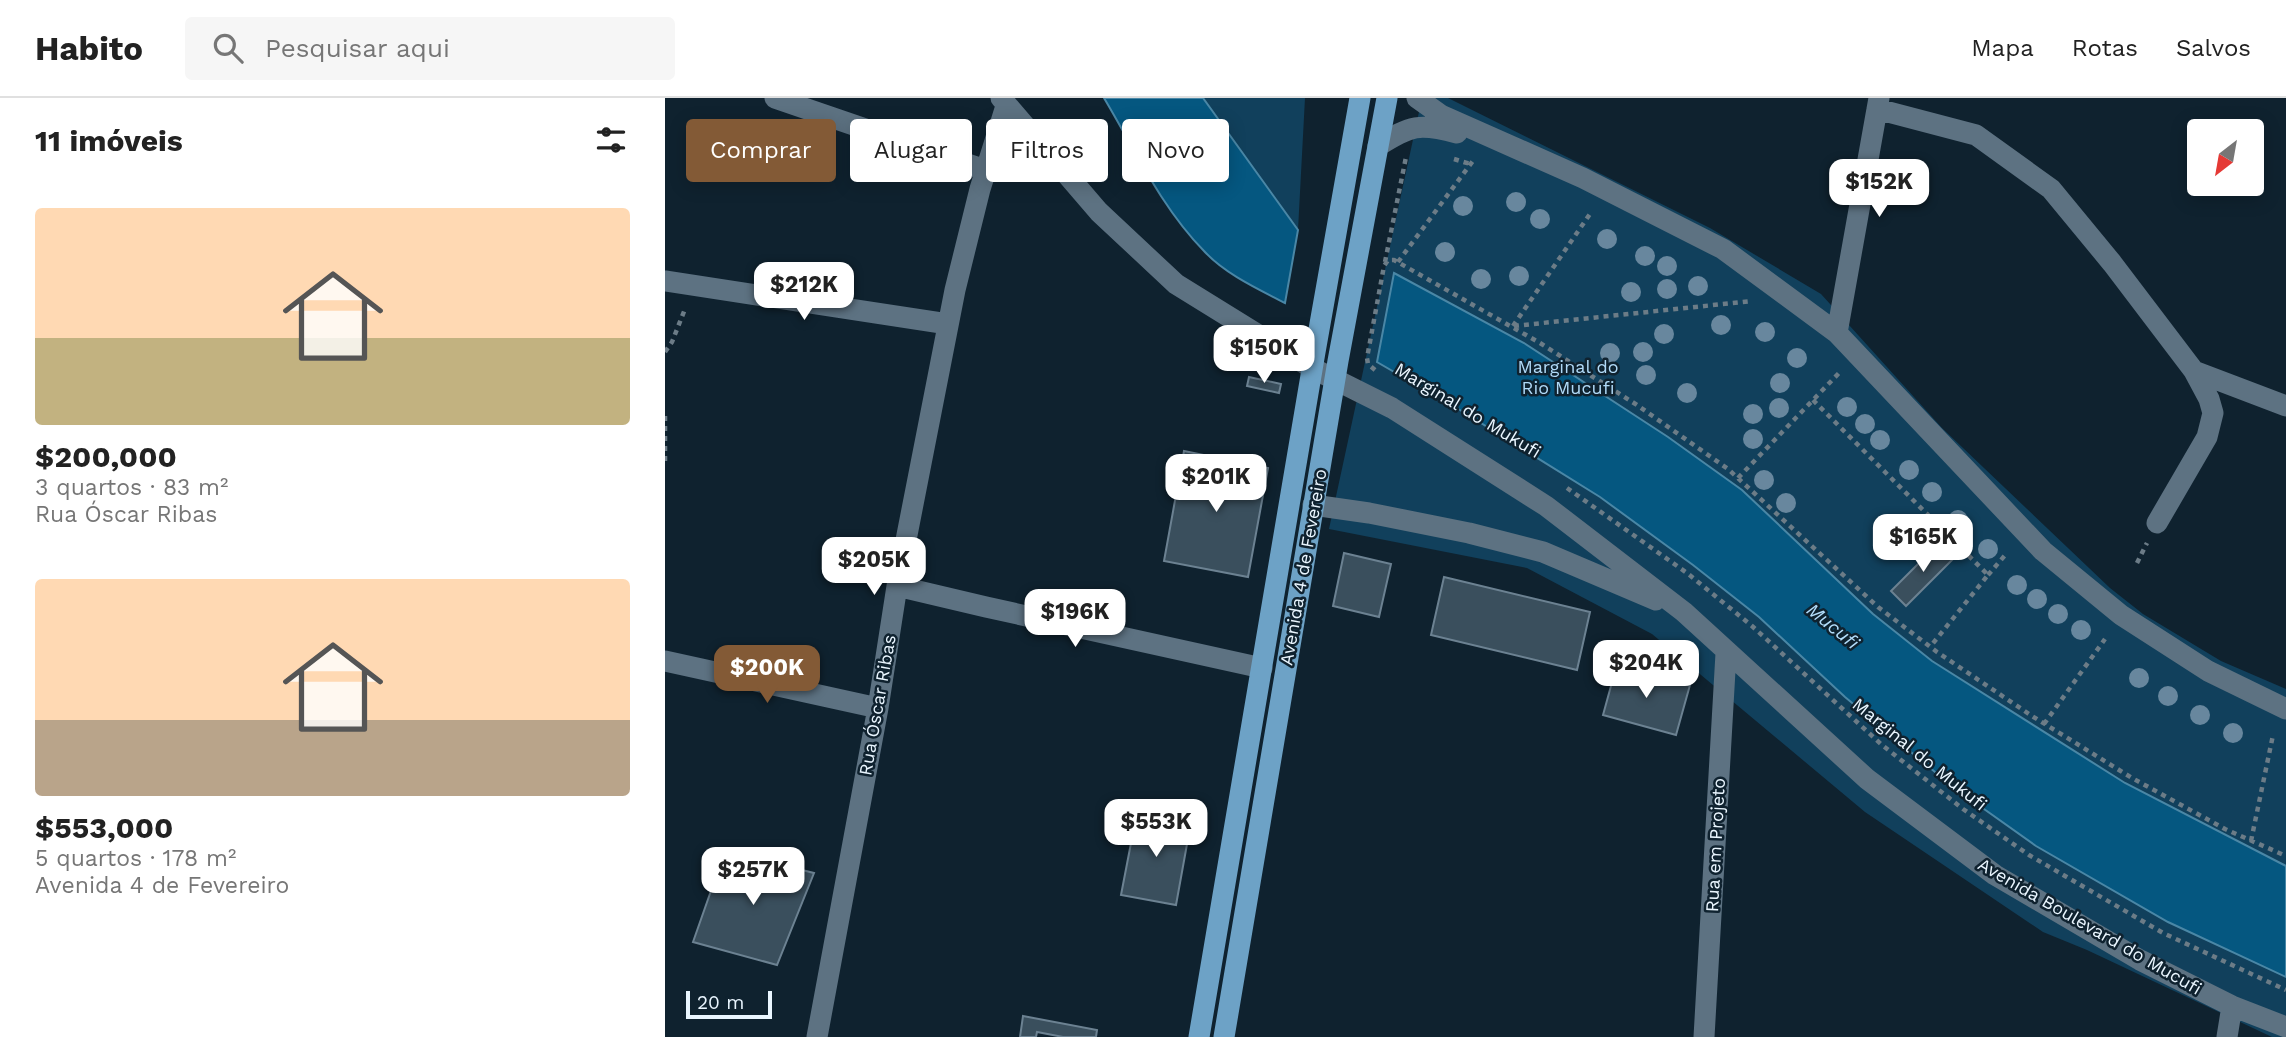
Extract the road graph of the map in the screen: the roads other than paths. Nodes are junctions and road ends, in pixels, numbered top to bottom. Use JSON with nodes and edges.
{"nodes":[{"id":1,"x":775,"y":98,"type":"edge"},
{"id":2,"x":1360,"y":98,"type":"edge"},
{"id":3,"x":1387,"y":98,"type":"edge"},
{"id":4,"x":1417,"y":98,"type":"edge"},
{"id":5,"x":1004,"y":102,"type":"edge"},
{"id":6,"x":1878,"y":104,"type":"edge"},
{"id":7,"x":1378,"y":146,"type":"junction"},
{"id":8,"x":1507,"y":146,"type":"junction"},
{"id":9,"x":985,"y":170,"type":"junction"},
{"id":10,"x":665,"y":281,"type":"edge"},
{"id":11,"x":948,"y":324,"type":"junction"},
{"id":12,"x":1837,"y":334,"type":"junction"},
{"id":13,"x":1314,"y":360,"type":"junction"},
{"id":14,"x":1336,"y":369,"type":"junction"},
{"id":15,"x":2194,"y":371,"type":"junction"},
{"id":16,"x":2286,"y":406,"type":"edge"},
{"id":17,"x":1313,"y":505,"type":"junction"},
{"id":18,"x":2157,"y":523,"type":"dead end"},
{"id":19,"x":897,"y":586,"type":"junction"},
{"id":20,"x":1683,"y":612,"type":"junction"},
{"id":21,"x":1726,"y":653,"type":"junction"},
{"id":22,"x":665,"y":661,"type":"edge"},
{"id":23,"x":1262,"y":668,"type":"junction"},
{"id":24,"x":878,"y":708,"type":"junction"},
{"id":25,"x":2286,"y":709,"type":"edge"},
{"id":26,"x":2232,"y":1006,"type":"junction"},
{"id":27,"x":2286,"y":1027,"type":"edge"},
{"id":28,"x":817,"y":1037,"type":"edge"},
{"id":29,"x":1199,"y":1037,"type":"edge"},
{"id":30,"x":1224,"y":1037,"type":"edge"},
{"id":31,"x":1704,"y":1037,"type":"edge"},
{"id":32,"x":2227,"y":1037,"type":"edge"}],
"edges":[{"from":1,"to":9,"type":"street"},
{"from":2,"to":13,"type":"main road","name":"Avenida 4 de Fevereiro"},
{"from":3,"to":7,"type":"main road","name":"Avenida 4 de Fevereiro"},
{"from":4,"to":8,"type":"street"},
{"from":5,"to":9,"type":"street","name":"Rua Óscar Ribas"},
{"from":5,"to":13,"type":"street","name":"Avenida Boulevard do Mucufi"},
{"from":6,"to":12,"type":"street"},
{"from":6,"to":15,"type":"street"},
{"from":7,"to":8,"type":"street"},
{"from":7,"to":14,"type":"main road","name":"Avenida 4 de Fevereiro"},
{"from":8,"to":12,"type":"street"},
{"from":9,"to":11,"type":"street","name":"Rua Óscar Ribas"},
{"from":10,"to":11,"type":"street"},
{"from":11,"to":19,"type":"street","name":"Rua Óscar Ribas"},
{"from":12,"to":25,"type":"street"},
{"from":13,"to":14,"type":"street","name":"Avenida Boulevard do Mucufi"},
{"from":13,"to":23,"type":"main road","name":"Avenida 4 de Fevereiro"},
{"from":14,"to":17,"type":"main road","name":"Avenida 4 de Fevereiro"},
{"from":14,"to":20,"type":"street","name":"Avenida Boulevard do Mucufi"},
{"from":15,"to":16,"type":"street"},
{"from":15,"to":18,"type":"street"},
{"from":17,"to":20,"type":"street","name":"Avenida Boulevard do Mucufi"},
{"from":17,"to":30,"type":"main road","name":"Avenida 4 de Fevereiro"},
{"from":19,"to":23,"type":"street"},
{"from":19,"to":24,"type":"street","name":"Rua Óscar Ribas"},
{"from":20,"to":21,"type":"street","name":"Avenida Boulevard do Mucufi"},
{"from":21,"to":26,"type":"street","name":"Avenida Boulevard do Mucufi"},
{"from":21,"to":31,"type":"street","name":"Rua em Projeto"},
{"from":22,"to":24,"type":"street"},
{"from":23,"to":29,"type":"main road","name":"Avenida 4 de Fevereiro"},
{"from":24,"to":28,"type":"street","name":"Rua Óscar Ribas"},
{"from":26,"to":27,"type":"street","name":"Avenida Boulevard do Mucufi"},
{"from":26,"to":32,"type":"street"}]}
